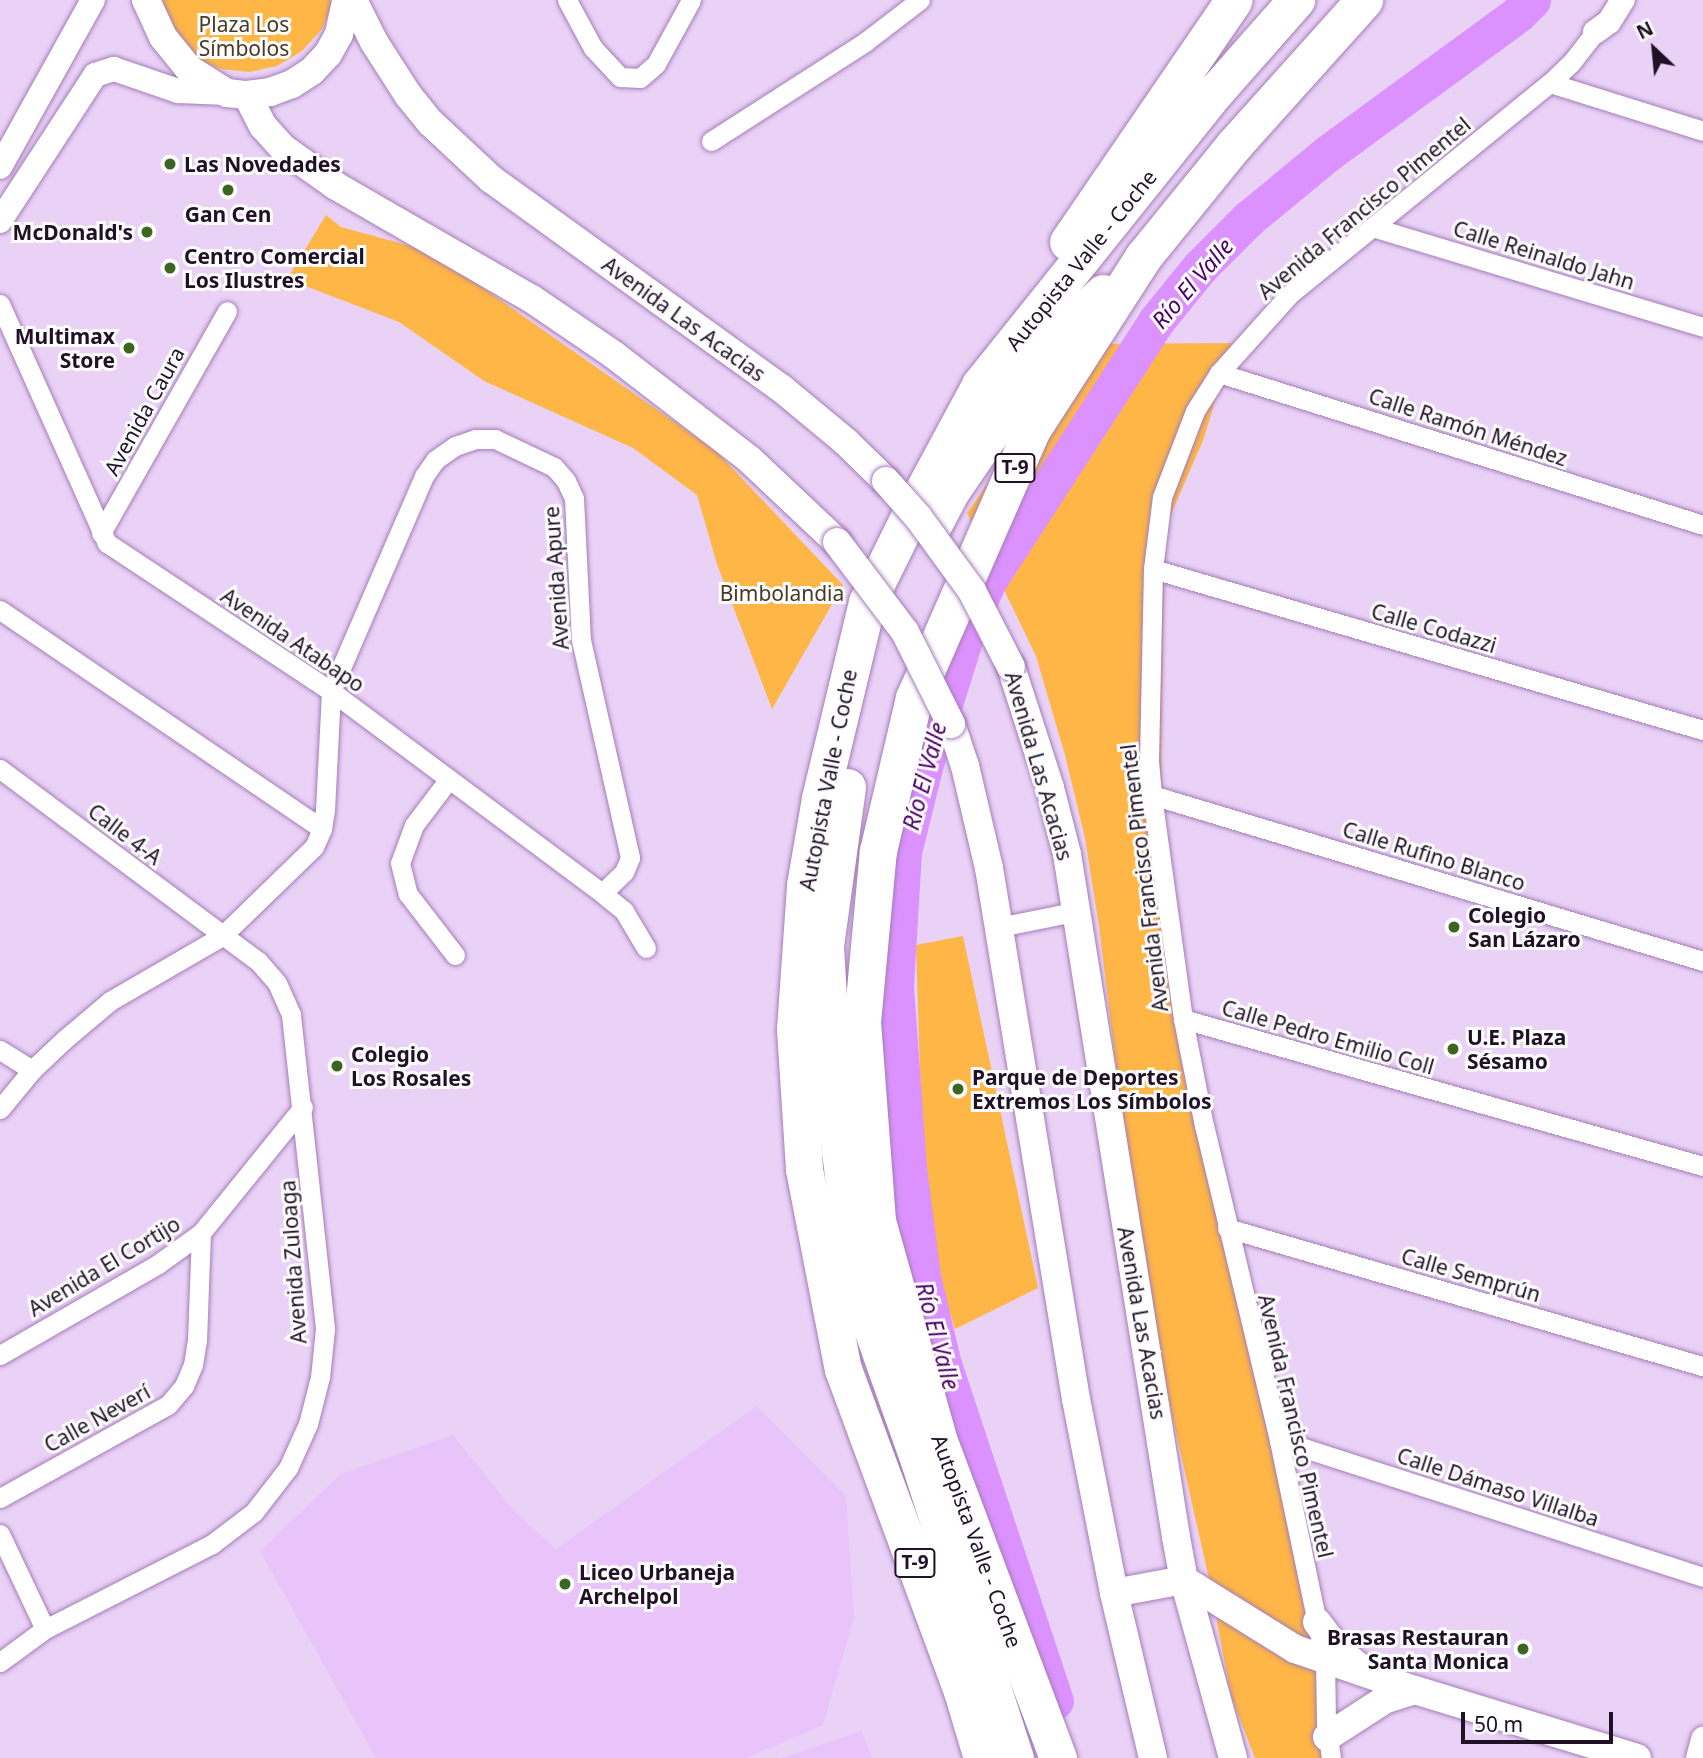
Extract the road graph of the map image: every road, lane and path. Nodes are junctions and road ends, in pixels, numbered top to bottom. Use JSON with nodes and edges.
{"nodes":[{"id":1,"x":93,"y":0,"type":"edge"},
{"id":2,"x":146,"y":0,"type":"edge"},
{"id":3,"x":346,"y":0,"type":"edge"},
{"id":4,"x":353,"y":0,"type":"edge"},
{"id":5,"x":567,"y":0,"type":"edge"},
{"id":6,"x":691,"y":0,"type":"edge"},
{"id":7,"x":920,"y":0,"type":"edge"},
{"id":8,"x":1234,"y":0,"type":"edge"},
{"id":9,"x":1296,"y":0,"type":"edge"},
{"id":10,"x":1603,"y":0,"type":"edge"},
{"id":11,"x":1622,"y":0,"type":"edge"},
{"id":12,"x":1366,"y":2,"type":"edge"},
{"id":13,"x":1595,"y":32,"type":"junction"},
{"id":14,"x":1549,"y":83,"type":"junction"},
{"id":15,"x":237,"y":94,"type":"junction"},
{"id":16,"x":1703,"y":131,"type":"edge"},
{"id":17,"x":711,"y":141,"type":"dead end"},
{"id":18,"x":0,"y":167,"type":"edge"},
{"id":19,"x":0,"y":221,"type":"edge"},
{"id":20,"x":1372,"y":227,"type":"junction"},
{"id":21,"x":1143,"y":257,"type":"junction"},
{"id":22,"x":0,"y":304,"type":"edge"},
{"id":23,"x":227,"y":311,"type":"dead end"},
{"id":24,"x":1703,"y":327,"type":"edge"},
{"id":25,"x":1219,"y":373,"type":"junction"},
{"id":26,"x":980,"y":385,"type":"junction"},
{"id":27,"x":1703,"y":525,"type":"edge"},
{"id":28,"x":102,"y":533,"type":"junction"},
{"id":29,"x":1153,"y":569,"type":"junction"},
{"id":30,"x":0,"y":610,"type":"edge"},
{"id":31,"x":331,"y":691,"type":"junction"},
{"id":32,"x":1703,"y":730,"type":"edge"},
{"id":33,"x":0,"y":768,"type":"edge"},
{"id":34,"x":449,"y":779,"type":"junction"},
{"id":35,"x":1152,"y":795,"type":"junction"},
{"id":36,"x":323,"y":829,"type":"junction"},
{"id":37,"x":602,"y":893,"type":"junction"},
{"id":38,"x":1078,"y":911,"type":"junction"},
{"id":39,"x":999,"y":927,"type":"junction"},
{"id":40,"x":222,"y":936,"type":"junction"},
{"id":41,"x":646,"y":948,"type":"dead end"},
{"id":42,"x":455,"y":956,"type":"dead end"},
{"id":43,"x":1703,"y":961,"type":"edge"},
{"id":44,"x":1183,"y":1019,"type":"junction"},
{"id":45,"x":0,"y":1050,"type":"edge"},
{"id":46,"x":32,"y":1070,"type":"junction"},
{"id":47,"x":303,"y":1107,"type":"junction"},
{"id":48,"x":0,"y":1109,"type":"edge"},
{"id":49,"x":1703,"y":1167,"type":"edge"},
{"id":50,"x":1227,"y":1228,"type":"junction"},
{"id":51,"x":201,"y":1233,"type":"junction"},
{"id":52,"x":0,"y":1355,"type":"edge"},
{"id":53,"x":1703,"y":1366,"type":"edge"},
{"id":54,"x":1279,"y":1440,"type":"junction"},
{"id":55,"x":0,"y":1498,"type":"edge"},
{"id":56,"x":0,"y":1534,"type":"edge"},
{"id":57,"x":1703,"y":1577,"type":"edge"},
{"id":58,"x":1184,"y":1580,"type":"junction"},
{"id":59,"x":1114,"y":1593,"type":"junction"},
{"id":60,"x":1315,"y":1614,"type":"junction"},
{"id":61,"x":45,"y":1629,"type":"junction"},
{"id":62,"x":1279,"y":1639,"type":"junction"},
{"id":63,"x":1325,"y":1661,"type":"junction"},
{"id":64,"x":0,"y":1662,"type":"edge"},
{"id":65,"x":1374,"y":1677,"type":"junction"},
{"id":66,"x":1415,"y":1690,"type":"junction"},
{"id":67,"x":1703,"y":1739,"type":"edge"},
{"id":68,"x":1329,"y":1747,"type":"edge"},
{"id":69,"x":982,"y":1758,"type":"edge"},
{"id":70,"x":1015,"y":1758,"type":"edge"},
{"id":71,"x":1058,"y":1758,"type":"edge"},
{"id":72,"x":1153,"y":1758,"type":"edge"},
{"id":73,"x":1233,"y":1758,"type":"edge"},
{"id":74,"x":1637,"y":1758,"type":"edge"},
{"id":75,"x":1698,"y":1758,"type":"edge"}],
"edges":[{"from":1,"to":18,"type":"street"},
{"from":2,"to":15,"type":"main road"},
{"from":3,"to":15,"type":"main road"},
{"from":4,"to":38,"type":"main road","name":"Avenida Las Acacias","bridge":true},
{"from":5,"to":6,"type":"street"},
{"from":7,"to":17,"type":"street"},
{"from":8,"to":26,"type":"highway","number":"T-9"},
{"from":9,"to":26,"type":"highway","name":"Autopista Valle - Coche","number":"T-9"},
{"from":10,"to":13,"type":"street"},
{"from":11,"to":13,"type":"street"},
{"from":12,"to":21,"type":"highway","name":"Autopista Valle - Coche","number":"T-9"},
{"from":13,"to":14,"type":"street","name":"Avenida Francisco Pimentel"},
{"from":14,"to":16,"type":"street"},
{"from":14,"to":20,"type":"street","name":"Avenida Francisco Pimentel"},
{"from":15,"to":19,"type":"street"},
{"from":15,"to":39,"type":"main road","bridge":true},
{"from":20,"to":24,"type":"street","name":"Calle Reinaldo Jahn"},
{"from":20,"to":25,"type":"street","name":"Avenida Francisco Pimentel"},
{"from":21,"to":70,"type":"highway"},
{"from":21,"to":71,"type":"highway","name":"Autopista Valle - Coche","number":"T-9"},
{"from":22,"to":28,"type":"street","name":"Avenida Atabapo"},
{"from":23,"to":28,"type":"street","name":"Avenida Caura"},
{"from":25,"to":27,"type":"street","name":"Calle Ramón Méndez"},
{"from":25,"to":29,"type":"street","name":"Avenida Francisco Pimentel"},
{"from":26,"to":69,"type":"highway","name":"Autopista Valle - Coche","number":"T-9"},
{"from":28,"to":31,"type":"street","name":"Avenida Atabapo"},
{"from":29,"to":32,"type":"street","name":"Calle Codazzi"},
{"from":29,"to":35,"type":"street","name":"Avenida Francisco Pimentel"},
{"from":30,"to":36,"type":"street"},
{"from":31,"to":34,"type":"street","name":"Avenida Atabapo"},
{"from":31,"to":36,"type":"street"},
{"from":31,"to":37,"type":"street","name":"Avenida Apure"},
{"from":33,"to":40,"type":"street","name":"Calle 4-A"},
{"from":34,"to":37,"type":"street","name":"Avenida Atabapo"},
{"from":34,"to":42,"type":"street"},
{"from":35,"to":43,"type":"street","name":"Calle Rufino Blanco"},
{"from":35,"to":44,"type":"street","name":"Avenida Francisco Pimentel"},
{"from":36,"to":40,"type":"street"},
{"from":37,"to":41,"type":"street","name":"Avenida Atabapo"},
{"from":38,"to":39,"type":"street"},
{"from":38,"to":58,"type":"main road","name":"Avenida Las Acacias"},
{"from":39,"to":59,"type":"main road"},
{"from":40,"to":46,"type":"street"},
{"from":40,"to":47,"type":"street","name":"Avenida Zuloaga"},
{"from":44,"to":49,"type":"street","name":"Calle Pedro Emilio Coll"},
{"from":44,"to":50,"type":"street","name":"Avenida Francisco Pimentel"},
{"from":45,"to":46,"type":"street"},
{"from":46,"to":48,"type":"street"},
{"from":47,"to":51,"type":"street","name":"Avenida El Cortijo"},
{"from":47,"to":61,"type":"street","name":"Avenida Zuloaga"},
{"from":50,"to":53,"type":"street","name":"Calle Semprún"},
{"from":50,"to":54,"type":"street","name":"Avenida Francisco Pimentel"},
{"from":51,"to":52,"type":"street","name":"Avenida El Cortijo"},
{"from":51,"to":55,"type":"street","name":"Calle Neverí"},
{"from":54,"to":57,"type":"street","name":"Calle Dámaso Villalba"},
{"from":54,"to":60,"type":"street","name":"Avenida Francisco Pimentel"},
{"from":56,"to":61,"type":"street"},
{"from":58,"to":59,"type":"main road"},
{"from":58,"to":62,"type":"main road"},
{"from":58,"to":73,"type":"main road","name":"Avenida Las Acacias"},
{"from":59,"to":72,"type":"main road"},
{"from":60,"to":62,"type":"main road"},
{"from":60,"to":63,"type":"street","name":"Avenida Francisco Pimentel"},
{"from":60,"to":65,"type":"main road"},
{"from":61,"to":64,"type":"street","name":"Avenida Zuloaga"},
{"from":62,"to":63,"type":"main road"},
{"from":63,"to":65,"type":"main road"},
{"from":63,"to":68,"type":"street","name":"Avenida Francisco Pimentel"},
{"from":65,"to":66,"type":"main road"},
{"from":66,"to":68,"type":"main road"},
{"from":66,"to":74,"type":"main road"},
{"from":67,"to":75,"type":"street"}]}
